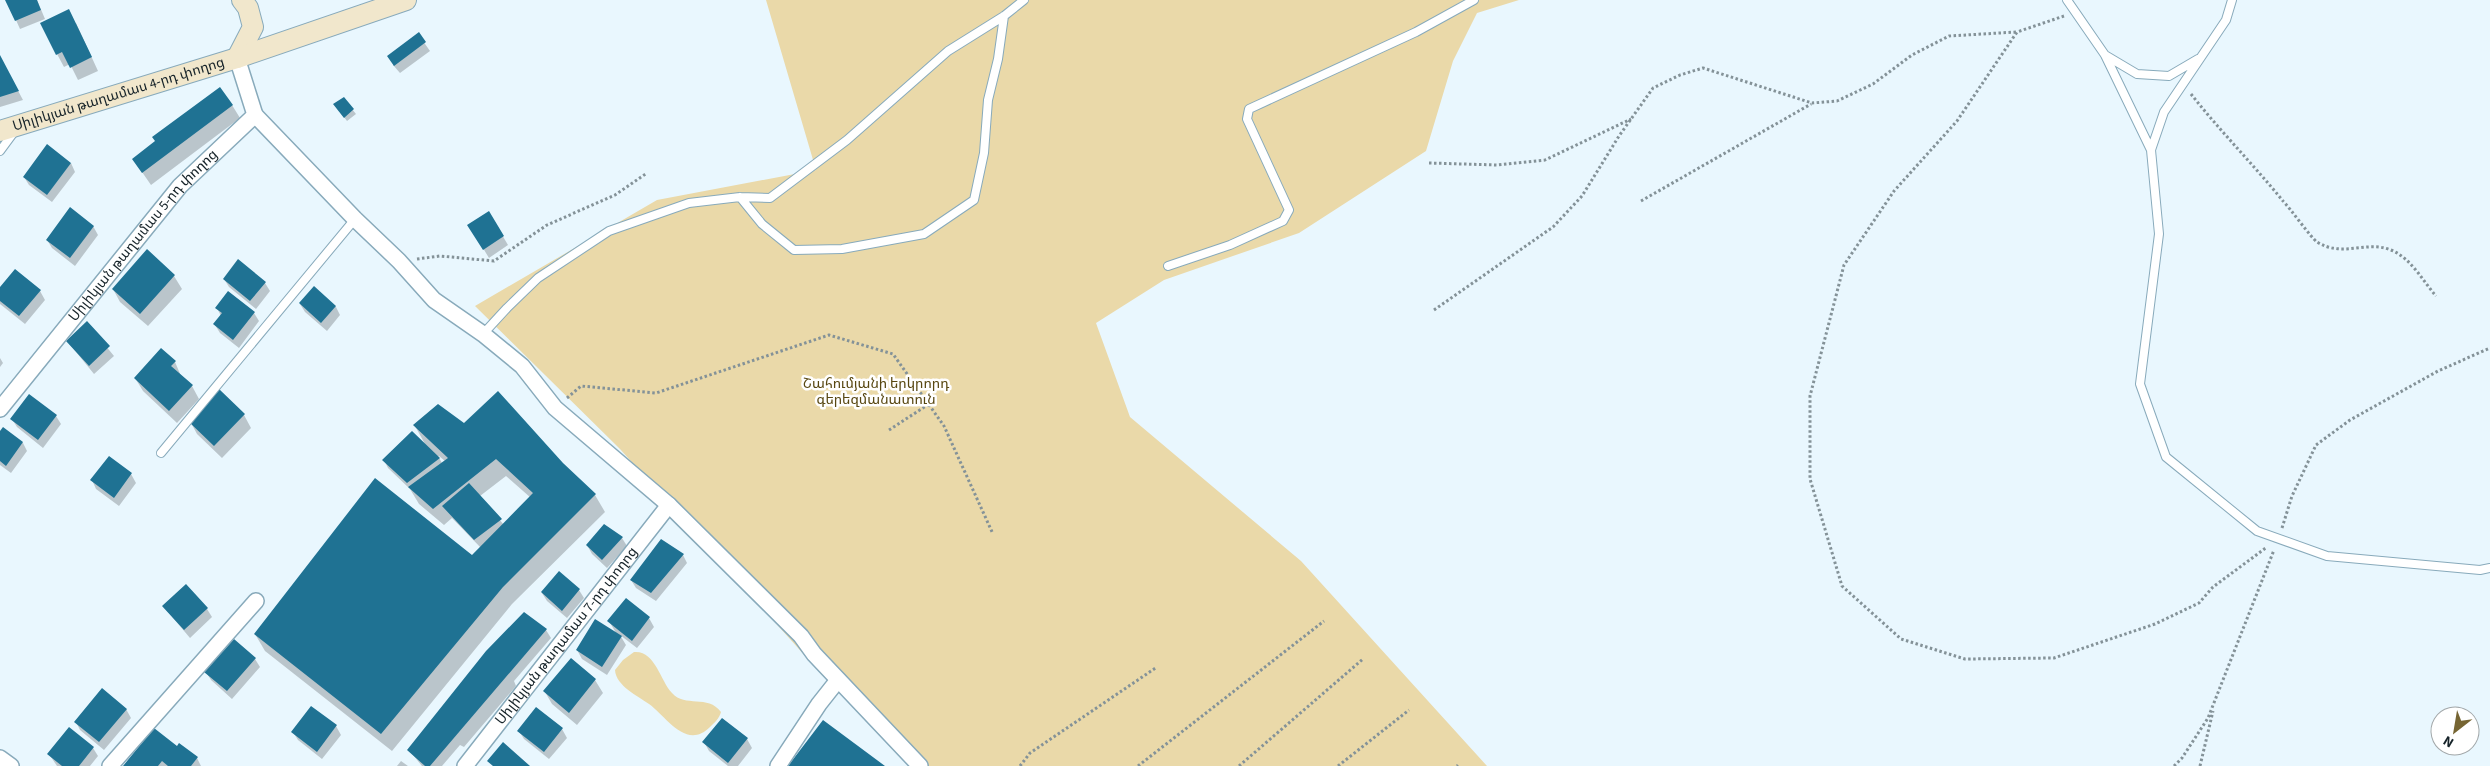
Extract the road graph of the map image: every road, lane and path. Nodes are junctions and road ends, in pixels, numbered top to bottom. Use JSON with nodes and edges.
{"nodes":[{"id":1,"x":242,"y":0,"type":"edge"},
{"id":2,"x":406,"y":0,"type":"edge"},
{"id":3,"x":1024,"y":0,"type":"edge"},
{"id":4,"x":1474,"y":0,"type":"edge"},
{"id":5,"x":2067,"y":0,"type":"edge"},
{"id":6,"x":2232,"y":0,"type":"edge"},
{"id":7,"x":2076,"y":12,"type":"junction"},
{"id":8,"x":1004,"y":16,"type":"junction"},
{"id":9,"x":2017,"y":32,"type":"junction"},
{"id":10,"x":2105,"y":55,"type":"junction"},
{"id":11,"x":236,"y":58,"type":"junction"},
{"id":12,"x":2200,"y":58,"type":"junction"},
{"id":13,"x":2183,"y":83,"type":"junction"},
{"id":14,"x":1812,"y":103,"type":"junction"},
{"id":15,"x":255,"y":115,"type":"junction"},
{"id":16,"x":1632,"y":118,"type":"junction"},
{"id":17,"x":9,"y":129,"type":"edge"},
{"id":18,"x":0,"y":150,"type":"edge"},
{"id":19,"x":2151,"y":150,"type":"junction"},
{"id":20,"x":1429,"y":163,"type":"dead end"},
{"id":21,"x":646,"y":173,"type":"dead end"},
{"id":22,"x":740,"y":196,"type":"junction"},
{"id":23,"x":1641,"y":201,"type":"dead end"},
{"id":24,"x":355,"y":219,"type":"junction"},
{"id":25,"x":399,"y":261,"type":"junction"},
{"id":26,"x":1168,"y":266,"type":"dead end"},
{"id":27,"x":2436,"y":296,"type":"dead end"},
{"id":28,"x":1434,"y":310,"type":"dead end"},
{"id":29,"x":483,"y":334,"type":"junction"},
{"id":30,"x":2490,"y":348,"type":"edge"},
{"id":31,"x":929,"y":404,"type":"junction"},
{"id":32,"x":555,"y":408,"type":"junction"},
{"id":33,"x":0,"y":409,"type":"edge"},
{"id":34,"x":889,"y":430,"type":"dead end"},
{"id":35,"x":161,"y":453,"type":"dead end"},
{"id":36,"x":669,"y":505,"type":"junction"},
{"id":37,"x":993,"y":534,"type":"dead end"},
{"id":38,"x":2279,"y":538,"type":"junction"},
{"id":39,"x":2490,"y":568,"type":"edge"},
{"id":40,"x":256,"y":601,"type":"dead end"},
{"id":41,"x":1324,"y":621,"type":"dead end"},
{"id":42,"x":1363,"y":659,"type":"dead end"},
{"id":43,"x":1156,"y":667,"type":"dead end"},
{"id":44,"x":838,"y":680,"type":"junction"},
{"id":45,"x":2216,"y":698,"type":"junction"},
{"id":46,"x":1409,"y":710,"type":"dead end"},
{"id":47,"x":0,"y":758,"type":"edge"},
{"id":48,"x":10,"y":766,"type":"edge"},
{"id":49,"x":110,"y":766,"type":"edge"},
{"id":50,"x":465,"y":766,"type":"edge"},
{"id":51,"x":778,"y":766,"type":"edge"},
{"id":52,"x":920,"y":766,"type":"edge"},
{"id":53,"x":1020,"y":766,"type":"edge"},
{"id":54,"x":1138,"y":766,"type":"edge"},
{"id":55,"x":1239,"y":766,"type":"edge"},
{"id":56,"x":1338,"y":766,"type":"edge"},
{"id":57,"x":2174,"y":766,"type":"edge"},
{"id":58,"x":2200,"y":766,"type":"edge"}],
"edges":[{"from":1,"to":11,"type":"street"},
{"from":2,"to":11,"type":"street","name":"Սիլիկյան թաղամաս 4-րդ փողոց"},
{"from":3,"to":8,"type":"lane"},
{"from":4,"to":26,"type":"lane"},
{"from":5,"to":7,"type":"lane"},
{"from":6,"to":12,"type":"lane"},
{"from":7,"to":9,"type":"path"},
{"from":7,"to":10,"type":"lane"},
{"from":8,"to":22,"type":"lane"},
{"from":8,"to":22,"type":"lane"},
{"from":9,"to":14,"type":"path"},
{"from":9,"to":38,"type":"path"},
{"from":10,"to":12,"type":"lane"},
{"from":10,"to":19,"type":"lane"},
{"from":11,"to":15,"type":"street"},
{"from":11,"to":17,"type":"street","name":"Սիլիկյան թաղամաս 4-րդ փողոց"},
{"from":12,"to":13,"type":"lane"},
{"from":13,"to":19,"type":"lane"},
{"from":13,"to":27,"type":"path"},
{"from":14,"to":16,"type":"path"},
{"from":14,"to":23,"type":"path"},
{"from":15,"to":24,"type":"street"},
{"from":15,"to":33,"type":"street","name":"Սիլիկյան թաղամաս 5-րդ փողոց"},
{"from":16,"to":20,"type":"path"},
{"from":16,"to":28,"type":"path"},
{"from":17,"to":18,"type":"lane"},
{"from":19,"to":38,"type":"lane"},
{"from":21,"to":25,"type":"path"},
{"from":22,"to":29,"type":"lane"},
{"from":24,"to":25,"type":"street"},
{"from":24,"to":35,"type":"lane"},
{"from":25,"to":29,"type":"street"},
{"from":29,"to":32,"type":"street"},
{"from":30,"to":38,"type":"path"},
{"from":31,"to":32,"type":"path"},
{"from":31,"to":34,"type":"path"},
{"from":31,"to":37,"type":"path"},
{"from":32,"to":36,"type":"street"},
{"from":36,"to":44,"type":"street"},
{"from":36,"to":50,"type":"street","name":"Սիլիկյան թաղամաս 7-րդ փողոց"},
{"from":38,"to":39,"type":"lane"},
{"from":38,"to":45,"type":"path"},
{"from":40,"to":49,"type":"street"},
{"from":41,"to":54,"type":"path"},
{"from":42,"to":55,"type":"path"},
{"from":43,"to":53,"type":"path"},
{"from":44,"to":51,"type":"street"},
{"from":44,"to":52,"type":"street"},
{"from":45,"to":57,"type":"path"},
{"from":45,"to":58,"type":"path"},
{"from":46,"to":56,"type":"path"},
{"from":47,"to":48,"type":"street"}]}
